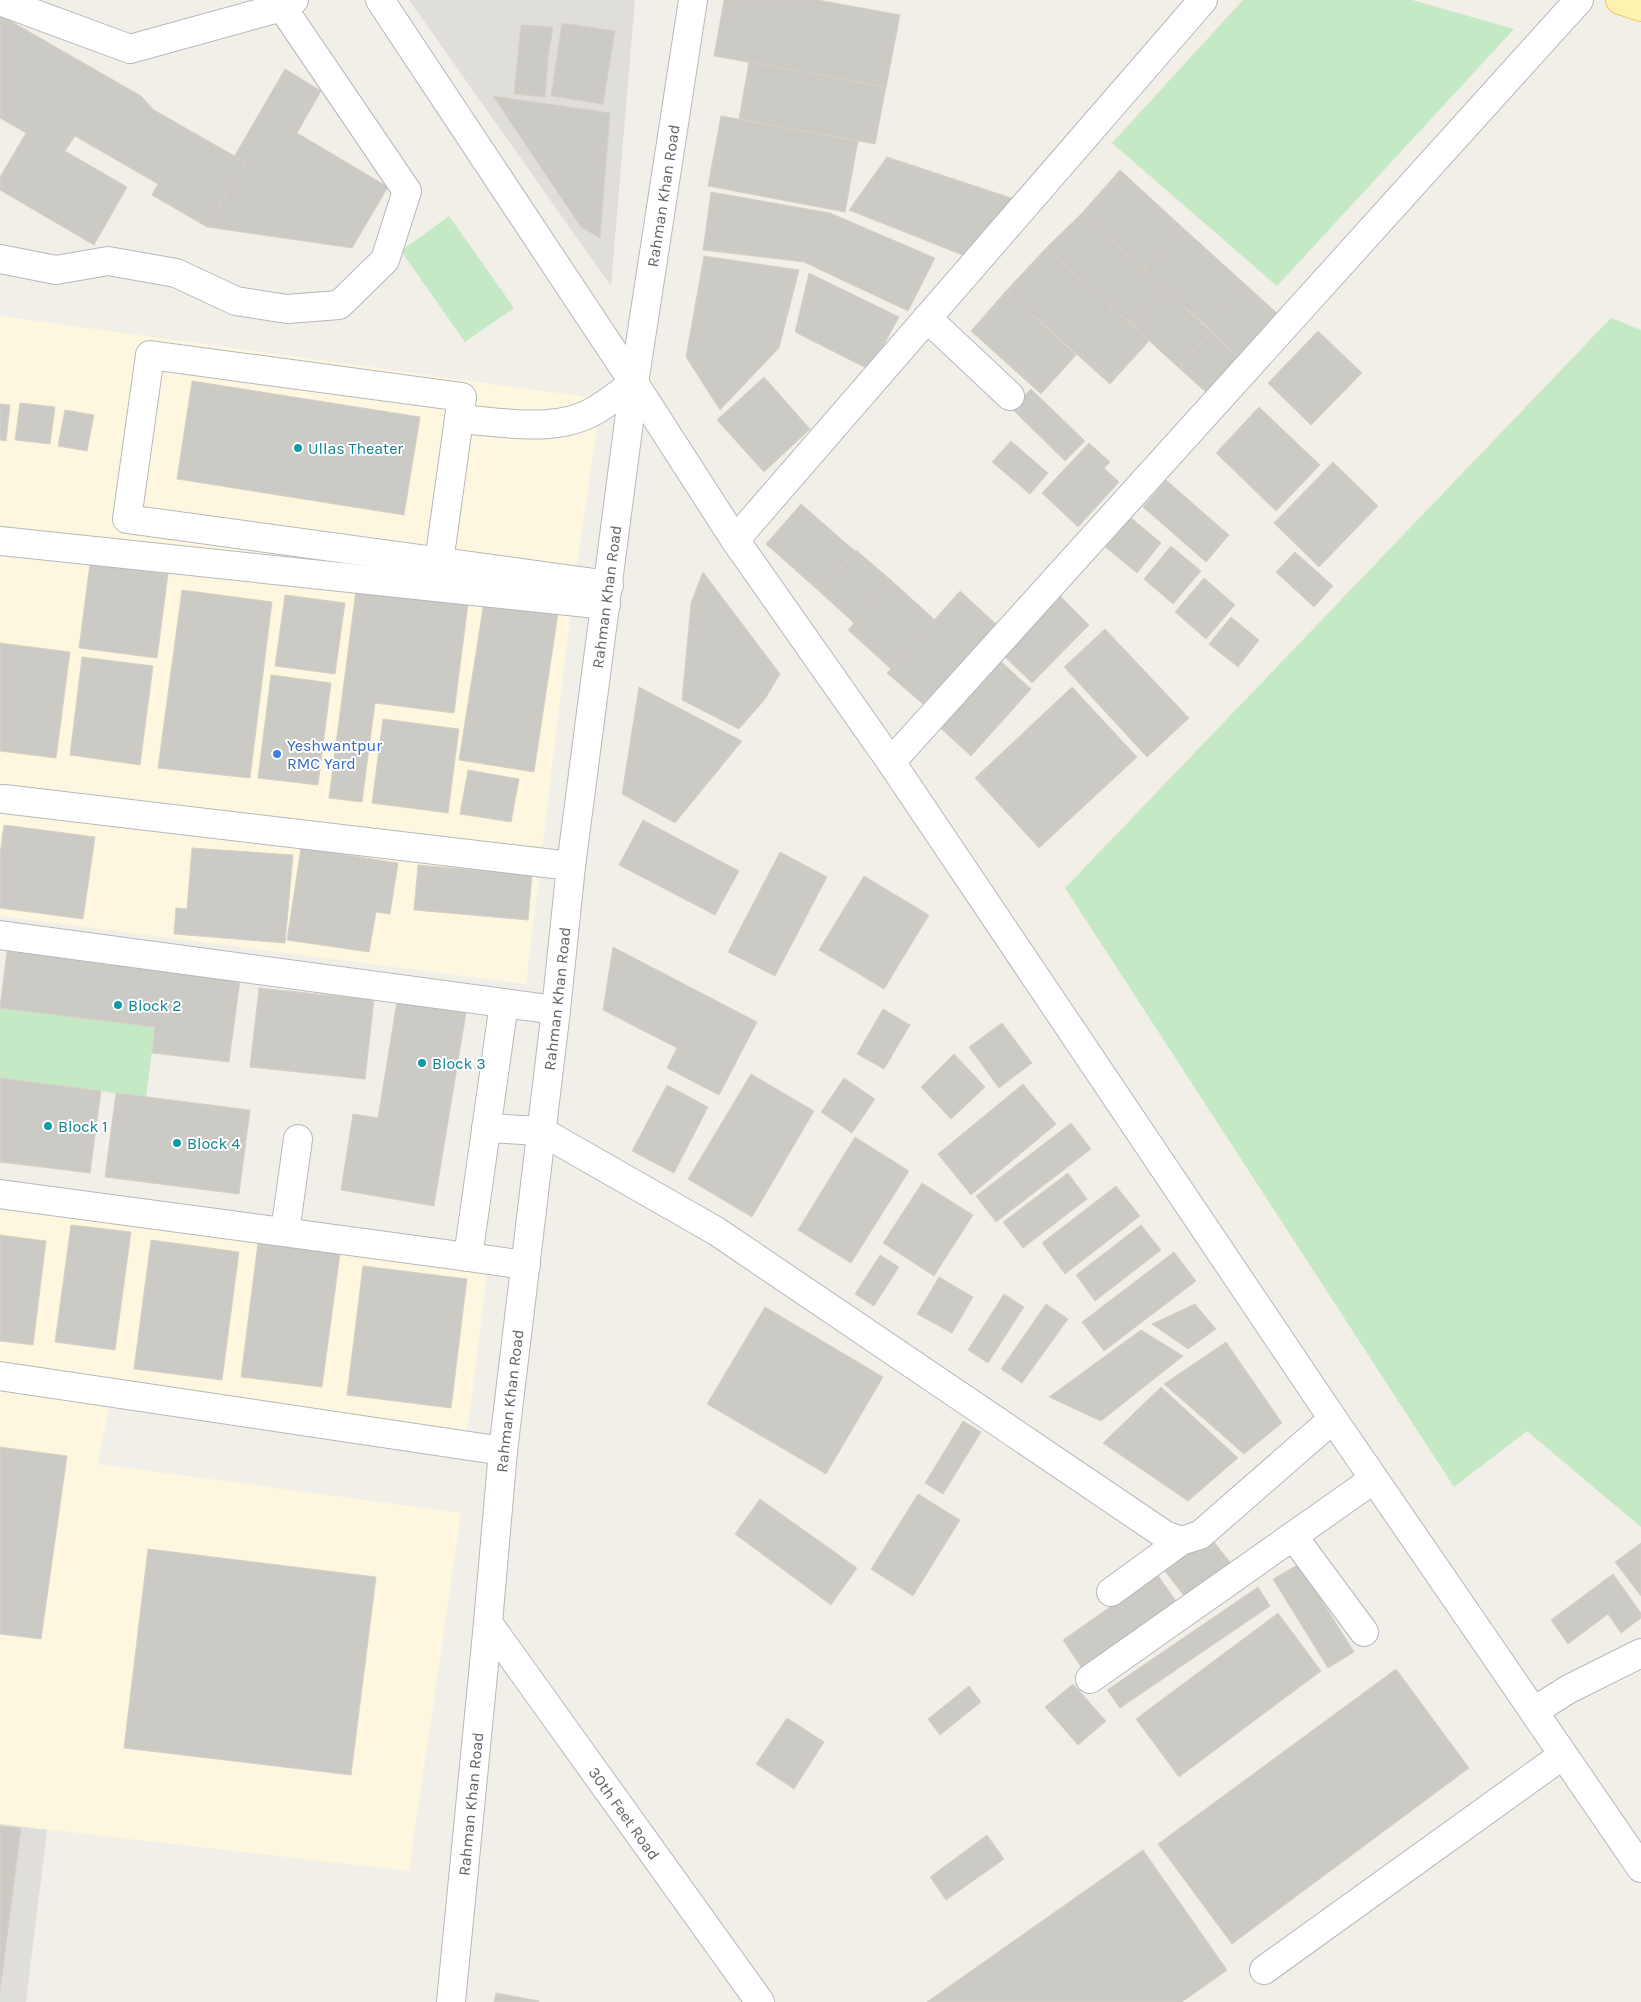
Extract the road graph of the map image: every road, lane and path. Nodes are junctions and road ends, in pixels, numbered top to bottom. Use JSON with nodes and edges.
{"nodes":[{"id":1,"x":380,"y":0,"type":"edge"},
{"id":2,"x":694,"y":0,"type":"edge"},
{"id":3,"x":1203,"y":0,"type":"edge"},
{"id":4,"x":1579,"y":0,"type":"edge"},
{"id":5,"x":1620,"y":0,"type":"edge"},
{"id":6,"x":0,"y":1,"type":"edge"},
{"id":7,"x":288,"y":4,"type":"edge"},
{"id":8,"x":1641,"y":7,"type":"edge"},
{"id":9,"x":0,"y":260,"type":"edge"},
{"id":10,"x":927,"y":318,"type":"junction"},
{"id":11,"x":634,"y":383,"type":"junction"},
{"id":12,"x":1010,"y":396,"type":"dead end"},
{"id":13,"x":459,"y":419,"type":"junction"},
{"id":14,"x":735,"y":540,"type":"junction"},
{"id":15,"x":0,"y":541,"type":"edge"},
{"id":16,"x":439,"y":562,"type":"junction"},
{"id":17,"x":608,"y":595,"type":"junction"},
{"id":18,"x":892,"y":762,"type":"junction"},
{"id":19,"x":4,"y":799,"type":"dead end"},
{"id":20,"x":571,"y":866,"type":"junction"},
{"id":21,"x":0,"y":935,"type":"edge"},
{"id":22,"x":504,"y":1003,"type":"junction"},
{"id":23,"x":556,"y":1010,"type":"junction"},
{"id":24,"x":486,"y":1128,"type":"junction"},
{"id":25,"x":541,"y":1131,"type":"junction"},
{"id":26,"x":298,"y":1138,"type":"dead end"},
{"id":27,"x":0,"y":1194,"type":"edge"},
{"id":28,"x":285,"y":1232,"type":"junction"},
{"id":29,"x":468,"y":1257,"type":"junction"},
{"id":30,"x":526,"y":1265,"type":"junction"},
{"id":31,"x":0,"y":1376,"type":"edge"},
{"id":32,"x":1333,"y":1419,"type":"junction"},
{"id":33,"x":503,"y":1451,"type":"junction"},
{"id":34,"x":1374,"y":1479,"type":"junction"},
{"id":35,"x":1293,"y":1536,"type":"junction"},
{"id":36,"x":1181,"y":1541,"type":"junction"},
{"id":37,"x":1110,"y":1592,"type":"dead end"},
{"id":38,"x":488,"y":1623,"type":"junction"},
{"id":39,"x":1364,"y":1632,"type":"dead end"},
{"id":40,"x":1641,"y":1653,"type":"edge"},
{"id":41,"x":1090,"y":1679,"type":"dead end"},
{"id":42,"x":1534,"y":1712,"type":"junction"},
{"id":43,"x":1563,"y":1755,"type":"junction"},
{"id":44,"x":1641,"y":1868,"type":"edge"},
{"id":45,"x":1264,"y":1970,"type":"dead end"},
{"id":46,"x":451,"y":2002,"type":"edge"},
{"id":47,"x":760,"y":2002,"type":"edge"}],
"edges":[{"from":1,"to":11,"type":"street"},
{"from":2,"to":11,"type":"street","name":"Rahman Khan Road"},
{"from":3,"to":10,"type":"street"},
{"from":4,"to":18,"type":"street"},
{"from":5,"to":8,"type":"main road"},
{"from":6,"to":7,"type":"street"},
{"from":7,"to":9,"type":"street"},
{"from":10,"to":12,"type":"street"},
{"from":10,"to":14,"type":"street"},
{"from":11,"to":13,"type":"street"},
{"from":11,"to":14,"type":"street"},
{"from":11,"to":17,"type":"street","name":"Rahman Khan Road"},
{"from":13,"to":16,"type":"street"},
{"from":13,"to":16,"type":"street"},
{"from":14,"to":18,"type":"street"},
{"from":15,"to":17,"type":"street"},
{"from":16,"to":17,"type":"street"},
{"from":17,"to":20,"type":"street","name":"Rahman Khan Road"},
{"from":18,"to":32,"type":"street"},
{"from":19,"to":20,"type":"street"},
{"from":20,"to":23,"type":"street","name":"Rahman Khan Road"},
{"from":21,"to":22,"type":"street"},
{"from":22,"to":23,"type":"street"},
{"from":22,"to":24,"type":"street"},
{"from":23,"to":25,"type":"street","name":"Rahman Khan Road"},
{"from":24,"to":25,"type":"street"},
{"from":24,"to":29,"type":"street"},
{"from":25,"to":30,"type":"street","name":"Rahman Khan Road"},
{"from":25,"to":36,"type":"street"},
{"from":26,"to":28,"type":"street"},
{"from":27,"to":28,"type":"street"},
{"from":28,"to":29,"type":"street"},
{"from":29,"to":30,"type":"street"},
{"from":30,"to":33,"type":"street","name":"Rahman Khan Road"},
{"from":31,"to":33,"type":"street"},
{"from":32,"to":34,"type":"street"},
{"from":32,"to":36,"type":"street"},
{"from":33,"to":38,"type":"street","name":"Rahman Khan Road"},
{"from":34,"to":35,"type":"street"},
{"from":34,"to":42,"type":"street"},
{"from":35,"to":39,"type":"street"},
{"from":35,"to":41,"type":"street"},
{"from":36,"to":37,"type":"street"},
{"from":38,"to":46,"type":"street","name":"Rahman Khan Road"},
{"from":38,"to":47,"type":"street","name":"30th Feet Road"},
{"from":40,"to":42,"type":"street"},
{"from":42,"to":43,"type":"street"},
{"from":43,"to":44,"type":"street"},
{"from":43,"to":45,"type":"street"}]}
